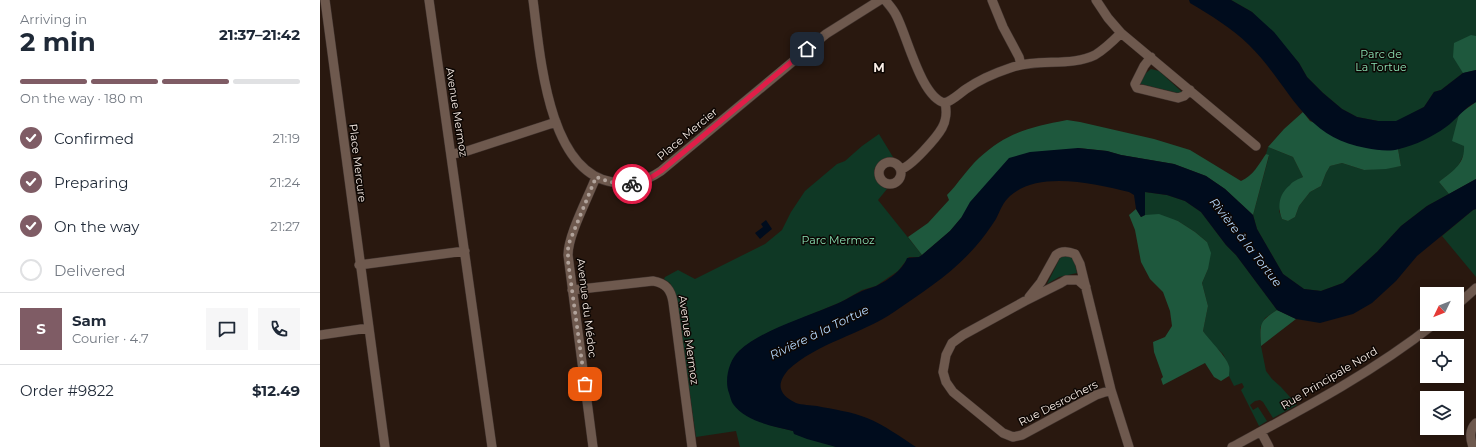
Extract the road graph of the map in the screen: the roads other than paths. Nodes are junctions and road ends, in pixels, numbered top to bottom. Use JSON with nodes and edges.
{"nodes":[{"id":1,"x":325,"y":0,"type":"edge"},
{"id":2,"x":429,"y":0,"type":"edge"},
{"id":3,"x":533,"y":0,"type":"edge"},
{"id":4,"x":880,"y":0,"type":"edge"},
{"id":5,"x":885,"y":0,"type":"edge"},
{"id":6,"x":992,"y":0,"type":"edge"},
{"id":7,"x":1096,"y":0,"type":"edge"},
{"id":8,"x":1121,"y":33,"type":"junction"},
{"id":9,"x":1151,"y":57,"type":"junction"},
{"id":10,"x":1021,"y":65,"type":"junction"},
{"id":11,"x":1190,"y":90,"type":"junction"},
{"id":12,"x":945,"y":103,"type":"junction"},
{"id":13,"x":556,"y":122,"type":"junction"},
{"id":14,"x":1256,"y":146,"type":"dead end"},
{"id":15,"x":452,"y":154,"type":"junction"},
{"id":16,"x":901,"y":170,"type":"dead end"},
{"id":17,"x":596,"y":177,"type":"junction"},
{"id":18,"x":465,"y":251,"type":"junction"},
{"id":19,"x":359,"y":265,"type":"junction"},
{"id":20,"x":1086,"y":287,"type":"junction"},
{"id":21,"x":1476,"y":288,"type":"edge"},
{"id":22,"x":572,"y":290,"type":"junction"},
{"id":23,"x":1464,"y":299,"type":"edge"},
{"id":24,"x":1025,"y":301,"type":"junction"},
{"id":25,"x":368,"y":328,"type":"junction"},
{"id":26,"x":1424,"y":331,"type":"edge"},
{"id":27,"x":320,"y":335,"type":"edge"},
{"id":28,"x":1111,"y":390,"type":"junction"},
{"id":29,"x":1476,"y":423,"type":"edge"},
{"id":30,"x":1261,"y":432,"type":"junction"},
{"id":31,"x":385,"y":447,"type":"edge"},
{"id":32,"x":492,"y":447,"type":"edge"},
{"id":33,"x":593,"y":447,"type":"edge"},
{"id":34,"x":692,"y":447,"type":"edge"},
{"id":35,"x":1129,"y":447,"type":"edge"},
{"id":36,"x":1232,"y":447,"type":"edge"},
{"id":37,"x":1269,"y":447,"type":"edge"},
{"id":38,"x":1473,"y":447,"type":"edge"}],
"edges":[{"from":1,"to":19,"type":"street","name":"Place Mercure"},
{"from":2,"to":15,"type":"street","name":"Avenue Mermoz"},
{"from":3,"to":13,"type":"street","name":"Place Mercier"},
{"from":4,"to":17,"type":"street","name":"Place Mercier"},
{"from":5,"to":12,"type":"street"},
{"from":6,"to":10,"type":"street"},
{"from":7,"to":8,"type":"street"},
{"from":8,"to":9,"type":"street"},
{"from":8,"to":10,"type":"street"},
{"from":9,"to":11,"type":"street"},
{"from":9,"to":11,"type":"street"},
{"from":10,"to":12,"type":"street"},
{"from":11,"to":14,"type":"street"},
{"from":12,"to":16,"type":"street"},
{"from":13,"to":15,"type":"street"},
{"from":13,"to":17,"type":"street","name":"Place Mercier"},
{"from":15,"to":18,"type":"street","name":"Avenue Mermoz"},
{"from":17,"to":22,"type":"street","name":"Avenue du Médoc"},
{"from":18,"to":19,"type":"street"},
{"from":18,"to":32,"type":"street","name":"Avenue Mermoz"},
{"from":19,"to":25,"type":"street","name":"Place Mercure"},
{"from":20,"to":24,"type":"street","name":"Rue Desrochers"},
{"from":20,"to":24,"type":"street","name":"Rue Desrochers"},
{"from":20,"to":28,"type":"street","name":"Rue Desrochers"},
{"from":21,"to":23,"type":"street"},
{"from":22,"to":33,"type":"street","name":"Avenue du Médoc"},
{"from":22,"to":34,"type":"street","name":"Avenue Mermoz"},
{"from":24,"to":28,"type":"street","name":"Rue Desrochers"},
{"from":25,"to":27,"type":"street"},
{"from":25,"to":31,"type":"street","name":"Place Mercure"},
{"from":26,"to":30,"type":"street","name":"Rue Principale Nord"},
{"from":28,"to":35,"type":"street","name":"Rue Desrochers"},
{"from":29,"to":38,"type":"street"},
{"from":30,"to":36,"type":"street","name":"Rue Principale Nord"},
{"from":30,"to":37,"type":"street"}]}
